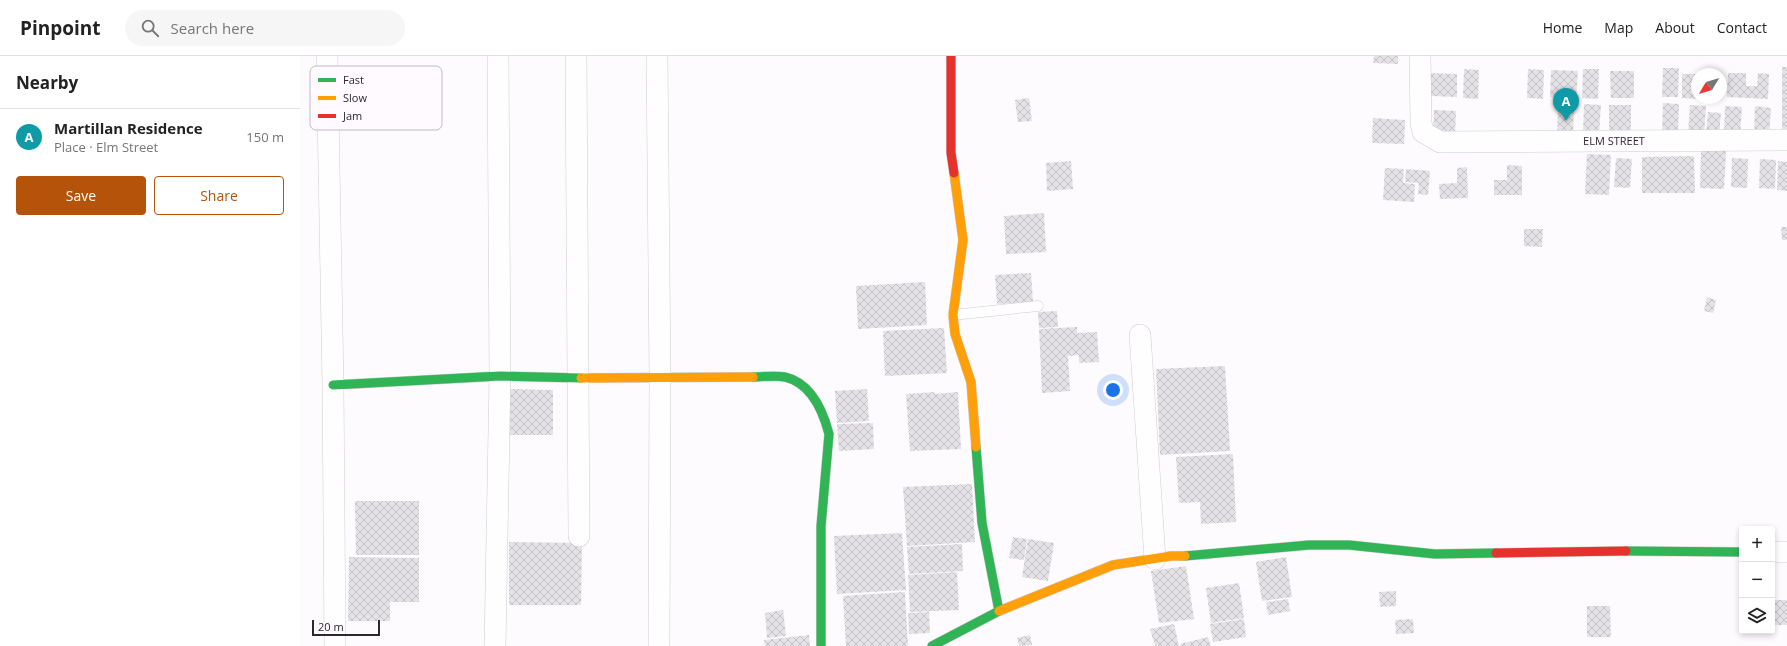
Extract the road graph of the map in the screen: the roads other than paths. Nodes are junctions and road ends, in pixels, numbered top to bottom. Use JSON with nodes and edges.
{"nodes":[{"id":1,"x":327,"y":56,"type":"edge"},
{"id":2,"x":498,"y":56,"type":"edge"},
{"id":3,"x":576,"y":56,"type":"edge"},
{"id":4,"x":657,"y":56,"type":"edge"},
{"id":5,"x":951,"y":56,"type":"edge"},
{"id":6,"x":1420,"y":56,"type":"edge"},
{"id":7,"x":327,"y":66,"type":"edge"},
{"id":8,"x":328,"y":130,"type":"edge"},
{"id":9,"x":1787,"y":140,"type":"edge"},
{"id":10,"x":1038,"y":306,"type":"dead end"},
{"id":11,"x":953,"y":314,"type":"junction"},
{"id":12,"x":1140,"y":335,"type":"dead end"},
{"id":13,"x":500,"y":376,"type":"junction"},
{"id":14,"x":579,"y":378,"type":"junction"},
{"id":15,"x":660,"y":378,"type":"junction"},
{"id":16,"x":333,"y":385,"type":"junction"},
{"id":17,"x":579,"y":536,"type":"dead end"},
{"id":18,"x":1739,"y":552,"type":"edge"},
{"id":19,"x":1775,"y":552,"type":"edge"},
{"id":20,"x":1787,"y":552,"type":"edge"},
{"id":21,"x":1155,"y":559,"type":"junction"},
{"id":22,"x":999,"y":611,"type":"junction"},
{"id":23,"x":335,"y":646,"type":"edge"},
{"id":24,"x":495,"y":646,"type":"edge"},
{"id":25,"x":659,"y":646,"type":"edge"},
{"id":26,"x":821,"y":646,"type":"edge"},
{"id":27,"x":932,"y":646,"type":"edge"}],
"edges":[{"from":1,"to":7,"type":"street"},
{"from":2,"to":13,"type":"street"},
{"from":3,"to":14,"type":"street"},
{"from":4,"to":15,"type":"street"},
{"from":5,"to":11,"type":"street"},
{"from":6,"to":9,"type":"street","name":"ELM STREET"},
{"from":8,"to":16,"type":"street"},
{"from":10,"to":11,"type":"lane"},
{"from":11,"to":22,"type":"street"},
{"from":12,"to":21,"type":"street"},
{"from":13,"to":14,"type":"street"},
{"from":13,"to":16,"type":"street"},
{"from":13,"to":24,"type":"street"},
{"from":14,"to":15,"type":"street"},
{"from":14,"to":17,"type":"street"},
{"from":15,"to":25,"type":"street"},
{"from":15,"to":26,"type":"street"},
{"from":16,"to":23,"type":"street"},
{"from":18,"to":21,"type":"street"},
{"from":19,"to":20,"type":"street"},
{"from":21,"to":22,"type":"street"},
{"from":22,"to":27,"type":"street"}]}
